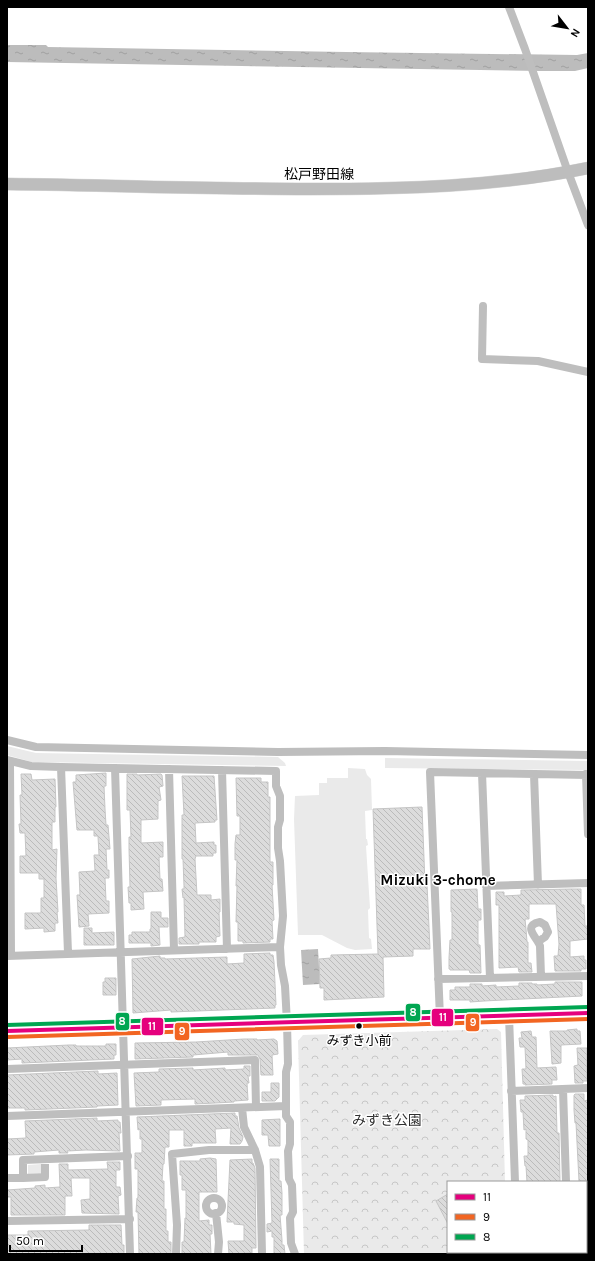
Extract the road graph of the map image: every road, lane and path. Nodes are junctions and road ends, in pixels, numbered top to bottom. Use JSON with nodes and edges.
{"nodes":[{"id":1,"x":509,"y":7,"type":"edge"},
{"id":2,"x":588,"y":168,"type":"edge"},
{"id":3,"x":568,"y":172,"type":"junction"},
{"id":4,"x":7,"y":184,"type":"edge"},
{"id":5,"x":588,"y":225,"type":"edge"},
{"id":6,"x":482,"y":306,"type":"dead end"},
{"id":7,"x":588,"y":372,"type":"edge"},
{"id":8,"x":7,"y":740,"type":"edge"},
{"id":9,"x":588,"y":755,"type":"edge"},
{"id":10,"x":9,"y":761,"type":"edge"},
{"id":11,"x":61,"y":768,"type":"junction"},
{"id":12,"x":115,"y":768,"type":"junction"},
{"id":13,"x":169,"y":769,"type":"junction"},
{"id":14,"x":222,"y":770,"type":"junction"},
{"id":15,"x":482,"y":773,"type":"junction"},
{"id":16,"x":534,"y":774,"type":"junction"},
{"id":17,"x":587,"y":774,"type":"edge"},
{"id":18,"x":588,"y":834,"type":"edge"},
{"id":19,"x":588,"y":883,"type":"edge"},
{"id":20,"x":538,"y":885,"type":"junction"},
{"id":21,"x":486,"y":886,"type":"junction"},
{"id":22,"x":538,"y":941,"type":"dead end"},
{"id":23,"x":280,"y":947,"type":"junction"},
{"id":24,"x":227,"y":948,"type":"junction"},
{"id":25,"x":174,"y":950,"type":"junction"},
{"id":26,"x":121,"y":952,"type":"junction"},
{"id":27,"x":68,"y":953,"type":"junction"},
{"id":28,"x":9,"y":955,"type":"edge"},
{"id":29,"x":588,"y":976,"type":"edge"},
{"id":30,"x":541,"y":977,"type":"junction"},
{"id":31,"x":490,"y":978,"type":"junction"},
{"id":32,"x":438,"y":979,"type":"junction"},
{"id":33,"x":588,"y":1013,"type":"edge"},
{"id":34,"x":509,"y":1016,"type":"junction"},
{"id":35,"x":440,"y":1018,"type":"junction"},
{"id":36,"x":287,"y":1023,"type":"junction"},
{"id":37,"x":123,"y":1028,"type":"junction"},
{"id":38,"x":7,"y":1031,"type":"edge"},
{"id":39,"x":124,"y":1065,"type":"junction"},
{"id":40,"x":7,"y":1069,"type":"edge"},
{"id":41,"x":588,"y":1088,"type":"edge"},
{"id":42,"x":563,"y":1089,"type":"junction"},
{"id":43,"x":511,"y":1090,"type":"junction"},
{"id":44,"x":286,"y":1106,"type":"junction"},
{"id":45,"x":256,"y":1107,"type":"junction"},
{"id":46,"x":242,"y":1108,"type":"junction"},
{"id":47,"x":126,"y":1112,"type":"junction"},
{"id":48,"x":7,"y":1116,"type":"edge"},
{"id":49,"x":256,"y":1150,"type":"junction"},
{"id":50,"x":128,"y":1156,"type":"junction"},
{"id":51,"x":45,"y":1160,"type":"junction"},
{"id":52,"x":7,"y":1178,"type":"edge"},
{"id":53,"x":23,"y":1178,"type":"junction"},
{"id":54,"x":515,"y":1181,"type":"edge"},
{"id":55,"x":566,"y":1181,"type":"edge"},
{"id":56,"x":216,"y":1213,"type":"dead end"},
{"id":57,"x":130,"y":1219,"type":"junction"},
{"id":58,"x":7,"y":1221,"type":"edge"},
{"id":59,"x":130,"y":1254,"type":"edge"},
{"id":60,"x":176,"y":1254,"type":"edge"},
{"id":61,"x":218,"y":1254,"type":"edge"},
{"id":62,"x":262,"y":1254,"type":"edge"},
{"id":63,"x":295,"y":1254,"type":"edge"}],
"edges":[{"from":1,"to":3,"type":"street"},
{"from":2,"to":3,"type":"main road","name":"松戸野田線"},
{"from":3,"to":4,"type":"main road","name":"松戸野田線"},
{"from":3,"to":5,"type":"street"},
{"from":6,"to":7,"type":"street"},
{"from":8,"to":9,"type":"street"},
{"from":10,"to":11,"type":"street"},
{"from":10,"to":28,"type":"street"},
{"from":11,"to":12,"type":"street"},
{"from":11,"to":27,"type":"street"},
{"from":12,"to":13,"type":"street"},
{"from":12,"to":26,"type":"street"},
{"from":13,"to":14,"type":"street"},
{"from":13,"to":25,"type":"street"},
{"from":14,"to":23,"type":"street"},
{"from":14,"to":24,"type":"street"},
{"from":15,"to":16,"type":"street"},
{"from":15,"to":21,"type":"street"},
{"from":15,"to":32,"type":"street"},
{"from":16,"to":17,"type":"street"},
{"from":16,"to":20,"type":"street"},
{"from":17,"to":18,"type":"street"},
{"from":19,"to":20,"type":"street"},
{"from":20,"to":21,"type":"street"},
{"from":21,"to":31,"type":"street"},
{"from":22,"to":30,"type":"street"},
{"from":23,"to":24,"type":"street"},
{"from":23,"to":36,"type":"street"},
{"from":24,"to":25,"type":"street"},
{"from":25,"to":26,"type":"street"},
{"from":26,"to":27,"type":"street"},
{"from":26,"to":37,"type":"street"},
{"from":27,"to":28,"type":"street"},
{"from":29,"to":30,"type":"street"},
{"from":30,"to":31,"type":"street"},
{"from":31,"to":32,"type":"street"},
{"from":32,"to":35,"type":"street"},
{"from":33,"to":34,"type":"street"},
{"from":34,"to":35,"type":"street"},
{"from":34,"to":43,"type":"street"},
{"from":35,"to":36,"type":"street"},
{"from":36,"to":37,"type":"street"},
{"from":36,"to":44,"type":"street"},
{"from":37,"to":38,"type":"street"},
{"from":37,"to":39,"type":"street"},
{"from":39,"to":40,"type":"street"},
{"from":39,"to":45,"type":"street"},
{"from":39,"to":47,"type":"street"},
{"from":41,"to":42,"type":"street"},
{"from":42,"to":43,"type":"street"},
{"from":42,"to":55,"type":"street"},
{"from":43,"to":54,"type":"street"},
{"from":44,"to":45,"type":"street"},
{"from":44,"to":63,"type":"street"},
{"from":45,"to":46,"type":"street"},
{"from":46,"to":47,"type":"street"},
{"from":46,"to":49,"type":"street"},
{"from":47,"to":48,"type":"street"},
{"from":47,"to":50,"type":"street"},
{"from":49,"to":60,"type":"street"},
{"from":49,"to":62,"type":"street"},
{"from":50,"to":51,"type":"street"},
{"from":50,"to":57,"type":"street"},
{"from":51,"to":53,"type":"street"},
{"from":51,"to":53,"type":"street"},
{"from":52,"to":53,"type":"street"},
{"from":56,"to":61,"type":"street"},
{"from":57,"to":58,"type":"street"},
{"from":57,"to":59,"type":"street"}]}
